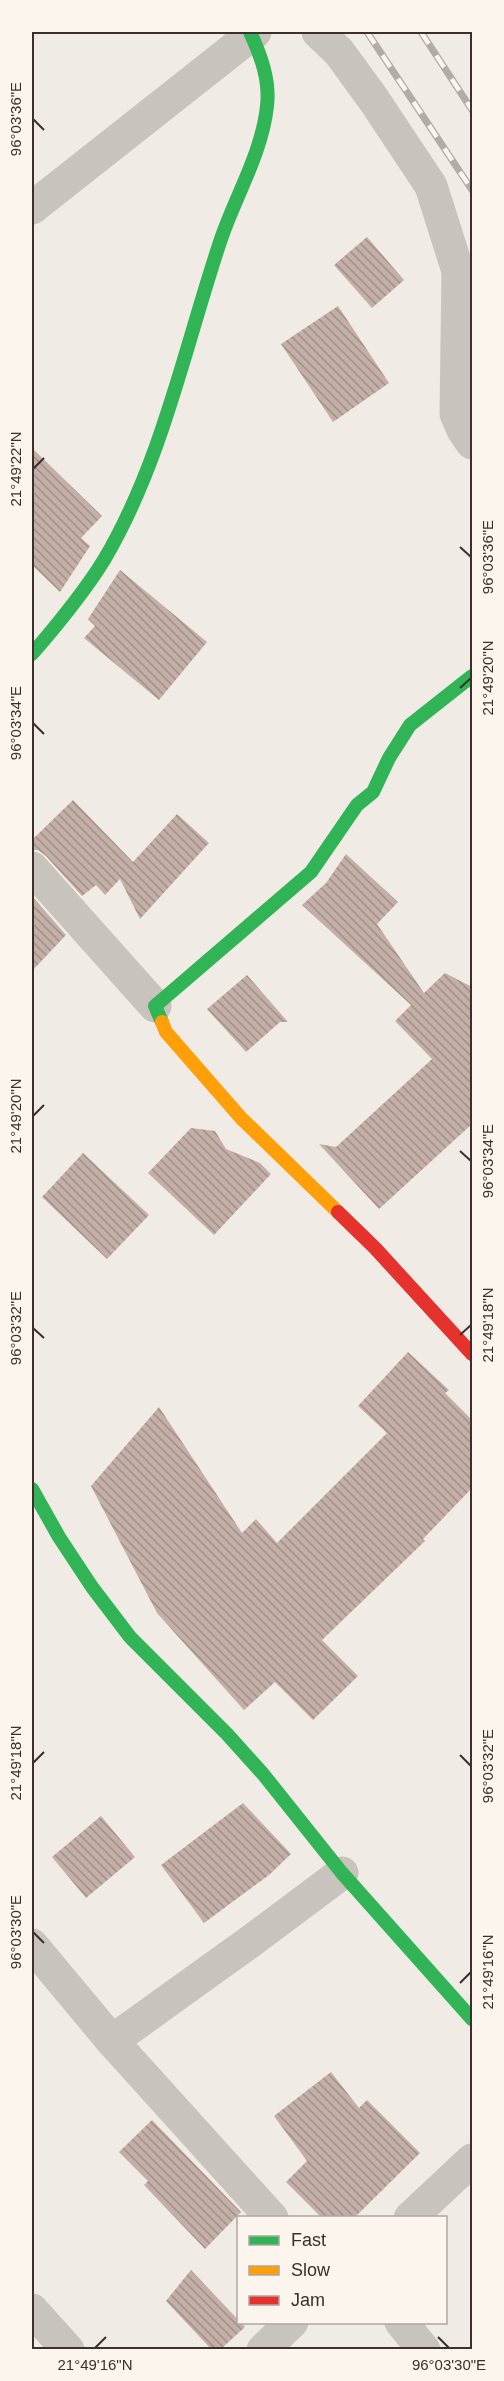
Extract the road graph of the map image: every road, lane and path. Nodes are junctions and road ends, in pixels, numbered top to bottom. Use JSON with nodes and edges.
{"nodes":[{"id":1,"x":252,"y":32,"type":"edge"},
{"id":2,"x":318,"y":32,"type":"edge"},
{"id":3,"x":32,"y":208,"type":"edge"},
{"id":4,"x":465,"y":282,"type":"edge"},
{"id":5,"x":472,"y":443,"type":"edge"},
{"id":6,"x":32,"y":654,"type":"edge"},
{"id":7,"x":472,"y":676,"type":"edge"},
{"id":8,"x":32,"y":868,"type":"edge"},
{"id":9,"x":155,"y":1006,"type":"junction"},
{"id":10,"x":472,"y":1354,"type":"edge"},
{"id":11,"x":32,"y":1489,"type":"edge"},
{"id":12,"x":342,"y":1873,"type":"junction"},
{"id":13,"x":32,"y":1945,"type":"edge"},
{"id":14,"x":472,"y":2019,"type":"edge"},
{"id":15,"x":112,"y":2041,"type":"junction"},
{"id":16,"x":472,"y":2160,"type":"edge"},
{"id":17,"x":271,"y":2216,"type":"edge"},
{"id":18,"x":411,"y":2216,"type":"edge"},
{"id":19,"x":32,"y":2310,"type":"edge"},
{"id":20,"x":290,"y":2324,"type":"edge"},
{"id":21,"x":402,"y":2324,"type":"edge"},
{"id":22,"x":68,"y":2349,"type":"edge"},
{"id":23,"x":263,"y":2349,"type":"edge"},
{"id":24,"x":424,"y":2349,"type":"edge"}],
"edges":[{"from":1,"to":3,"type":"street"},
{"from":1,"to":6,"type":"street"},
{"from":2,"to":4,"type":"street"},
{"from":4,"to":5,"type":"street"},
{"from":7,"to":9,"type":"street"},
{"from":8,"to":9,"type":"street"},
{"from":9,"to":10,"type":"street"},
{"from":11,"to":12,"type":"street"},
{"from":12,"to":14,"type":"street"},
{"from":12,"to":15,"type":"street"},
{"from":13,"to":15,"type":"street"},
{"from":15,"to":17,"type":"street"},
{"from":16,"to":18,"type":"street"},
{"from":19,"to":22,"type":"street"},
{"from":20,"to":23,"type":"street"},
{"from":21,"to":24,"type":"street"}]}
